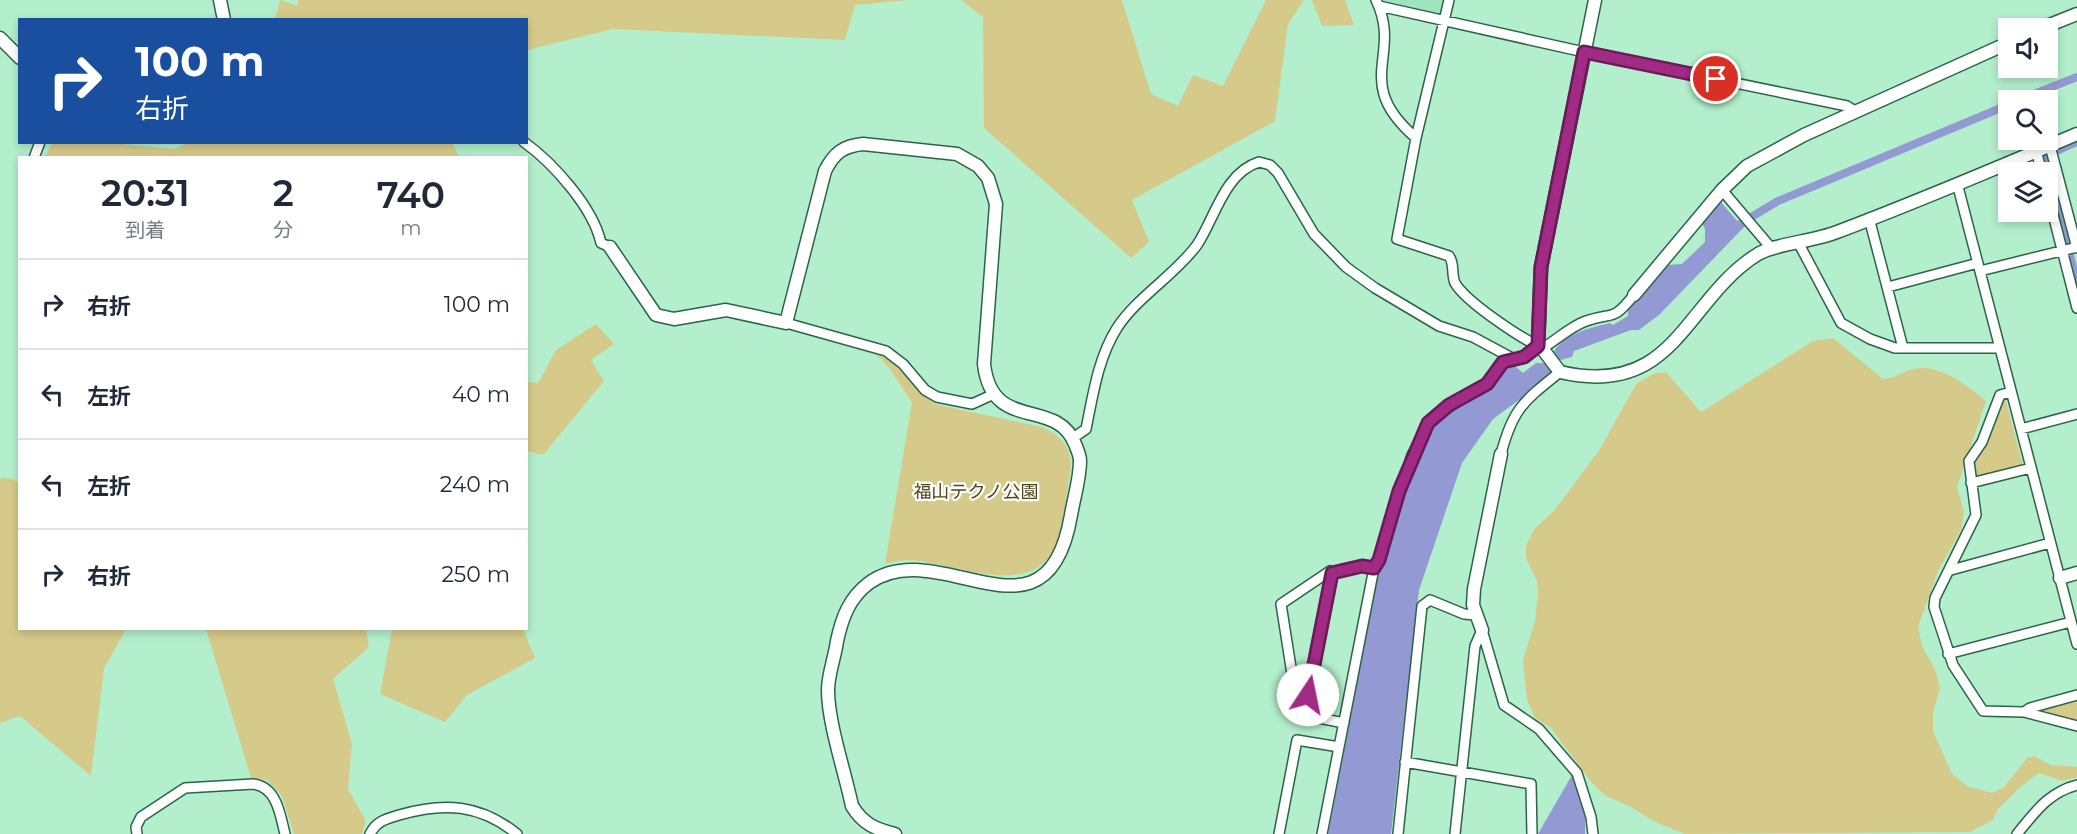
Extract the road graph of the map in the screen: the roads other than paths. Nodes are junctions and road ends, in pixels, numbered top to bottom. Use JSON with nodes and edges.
{"nodes":[{"id":1,"x":220,"y":0,"type":"edge"},
{"id":2,"x":1449,"y":0,"type":"edge"},
{"id":3,"x":1595,"y":0,"type":"edge"},
{"id":4,"x":1378,"y":3,"type":"edge"},
{"id":5,"x":2077,"y":14,"type":"edge"},
{"id":6,"x":224,"y":18,"type":"edge"},
{"id":7,"x":1444,"y":21,"type":"junction"},
{"id":8,"x":2058,"y":22,"type":"edge"},
{"id":9,"x":0,"y":38,"type":"edge"},
{"id":10,"x":1998,"y":47,"type":"edge"},
{"id":11,"x":1584,"y":52,"type":"junction"},
{"id":12,"x":18,"y":56,"type":"edge"},
{"id":13,"x":1855,"y":111,"type":"junction"},
{"id":14,"x":2077,"y":135,"type":"edge"},
{"id":15,"x":1416,"y":138,"type":"junction"},
{"id":16,"x":527,"y":144,"type":"edge"},
{"id":17,"x":2036,"y":151,"type":"junction"},
{"id":18,"x":2052,"y":151,"type":"junction"},
{"id":19,"x":2039,"y":162,"type":"edge"},
{"id":20,"x":1957,"y":183,"type":"junction"},
{"id":21,"x":1722,"y":190,"type":"junction"},
{"id":22,"x":2058,"y":218,"type":"edge"},
{"id":23,"x":1869,"y":219,"type":"junction"},
{"id":24,"x":1799,"y":244,"type":"junction"},
{"id":25,"x":610,"y":247,"type":"joint"},
{"id":26,"x":1772,"y":249,"type":"junction"},
{"id":27,"x":2072,"y":249,"type":"edge"},
{"id":28,"x":1979,"y":267,"type":"junction"},
{"id":29,"x":1888,"y":286,"type":"junction"},
{"id":30,"x":1634,"y":295,"type":"joint"},
{"id":31,"x":2077,"y":308,"type":"edge"},
{"id":32,"x":786,"y":323,"type":"junction"},
{"id":33,"x":1540,"y":348,"type":"junction"},
{"id":34,"x":1903,"y":348,"type":"junction"},
{"id":35,"x":1999,"y":348,"type":"junction"},
{"id":36,"x":1512,"y":358,"type":"junction"},
{"id":37,"x":1560,"y":372,"type":"junction"},
{"id":38,"x":2011,"y":392,"type":"junction"},
{"id":39,"x":994,"y":394,"type":"junction"},
{"id":40,"x":2077,"y":414,"type":"edge"},
{"id":41,"x":2021,"y":429,"type":"junction"},
{"id":42,"x":1073,"y":438,"type":"junction"},
{"id":43,"x":1501,"y":454,"type":"joint"},
{"id":44,"x":2031,"y":468,"type":"junction"},
{"id":45,"x":1971,"y":483,"type":"junction"},
{"id":46,"x":2050,"y":543,"type":"junction"},
{"id":47,"x":1374,"y":568,"type":"junction"},
{"id":48,"x":1951,"y":570,"type":"junction"},
{"id":49,"x":1332,"y":573,"type":"junction"},
{"id":50,"x":2077,"y":573,"type":"edge"},
{"id":51,"x":2060,"y":578,"type":"junction"},
{"id":52,"x":1476,"y":615,"type":"junction"},
{"id":53,"x":2071,"y":622,"type":"junction"},
{"id":54,"x":1482,"y":630,"type":"junction"},
{"id":55,"x":2077,"y":644,"type":"edge"},
{"id":56,"x":1948,"y":654,"type":"junction"},
{"id":57,"x":2077,"y":695,"type":"edge"},
{"id":58,"x":2024,"y":712,"type":"junction"},
{"id":59,"x":1304,"y":715,"type":"junction"},
{"id":60,"x":1344,"y":723,"type":"junction"},
{"id":61,"x":2077,"y":726,"type":"edge"},
{"id":62,"x":1340,"y":747,"type":"junction"},
{"id":63,"x":1405,"y":762,"type":"junction"},
{"id":64,"x":1462,"y":771,"type":"junction"},
{"id":65,"x":2077,"y":785,"type":"edge"},
{"id":66,"x":1592,"y":831,"type":"edge"},
{"id":67,"x":137,"y":834,"type":"edge"},
{"id":68,"x":285,"y":834,"type":"edge"},
{"id":69,"x":370,"y":834,"type":"edge"},
{"id":70,"x":517,"y":834,"type":"edge"},
{"id":71,"x":895,"y":834,"type":"edge"},
{"id":72,"x":1279,"y":834,"type":"edge"},
{"id":73,"x":1322,"y":834,"type":"edge"},
{"id":74,"x":1398,"y":834,"type":"edge"},
{"id":75,"x":1455,"y":834,"type":"edge"},
{"id":76,"x":1532,"y":834,"type":"edge"},
{"id":77,"x":1604,"y":834,"type":"edge"},
{"id":78,"x":2017,"y":834,"type":"edge"}],
"edges":[{"from":1,"to":6,"type":"street"},
{"from":2,"to":7,"type":"street"},
{"from":3,"to":11,"type":"street"},
{"from":4,"to":7,"type":"street"},
{"from":4,"to":15,"type":"street"},
{"from":5,"to":8,"type":"street"},
{"from":7,"to":11,"type":"street"},
{"from":7,"to":15,"type":"street"},
{"from":9,"to":12,"type":"street"},
{"from":10,"to":13,"type":"street"},
{"from":11,"to":13,"type":"street"},
{"from":11,"to":33,"type":"street"},
{"from":13,"to":21,"type":"street"},
{"from":14,"to":18,"type":"street"},
{"from":15,"to":33,"type":"street"},
{"from":16,"to":25,"type":"street"},
{"from":17,"to":18,"type":"street"},
{"from":17,"to":19,"type":"street"},
{"from":17,"to":20,"type":"street"},
{"from":18,"to":27,"type":"street"},
{"from":20,"to":23,"type":"street"},
{"from":20,"to":28,"type":"street"},
{"from":21,"to":26,"type":"street"},
{"from":21,"to":30,"type":"street"},
{"from":22,"to":27,"type":"street"},
{"from":23,"to":24,"type":"street"},
{"from":23,"to":29,"type":"street"},
{"from":24,"to":26,"type":"street"},
{"from":24,"to":34,"type":"street"},
{"from":25,"to":32,"type":"street"},
{"from":26,"to":37,"type":"street"},
{"from":27,"to":28,"type":"street"},
{"from":27,"to":31,"type":"street"},
{"from":28,"to":29,"type":"street"},
{"from":28,"to":35,"type":"street"},
{"from":29,"to":34,"type":"street"},
{"from":30,"to":33,"type":"street"},
{"from":32,"to":39,"type":"street"},
{"from":32,"to":39,"type":"street"},
{"from":33,"to":36,"type":"street"},
{"from":33,"to":37,"type":"street"},
{"from":34,"to":35,"type":"street"},
{"from":35,"to":38,"type":"street"},
{"from":36,"to":42,"type":"street"},
{"from":36,"to":47,"type":"street"},
{"from":37,"to":43,"type":"street"},
{"from":38,"to":41,"type":"street"},
{"from":38,"to":45,"type":"street"},
{"from":39,"to":42,"type":"street"},
{"from":40,"to":41,"type":"street"},
{"from":41,"to":44,"type":"street"},
{"from":42,"to":71,"type":"street"},
{"from":43,"to":52,"type":"street"},
{"from":44,"to":45,"type":"street"},
{"from":44,"to":46,"type":"street"},
{"from":45,"to":48,"type":"street"},
{"from":46,"to":48,"type":"street"},
{"from":46,"to":51,"type":"street"},
{"from":47,"to":49,"type":"street"},
{"from":47,"to":60,"type":"street"},
{"from":48,"to":56,"type":"street"},
{"from":49,"to":59,"type":"street"},
{"from":49,"to":59,"type":"street"},
{"from":50,"to":51,"type":"street"},
{"from":51,"to":53,"type":"street"},
{"from":52,"to":54,"type":"street"},
{"from":52,"to":63,"type":"street"},
{"from":53,"to":55,"type":"street"},
{"from":53,"to":56,"type":"street"},
{"from":54,"to":64,"type":"street"},
{"from":54,"to":66,"type":"street"},
{"from":56,"to":58,"type":"street"},
{"from":57,"to":58,"type":"street"},
{"from":58,"to":61,"type":"street"},
{"from":59,"to":60,"type":"street"},
{"from":60,"to":62,"type":"street"},
{"from":62,"to":72,"type":"street"},
{"from":62,"to":73,"type":"street"},
{"from":63,"to":64,"type":"street"},
{"from":63,"to":74,"type":"street"},
{"from":64,"to":75,"type":"street"},
{"from":64,"to":76,"type":"street"},
{"from":65,"to":78,"type":"street"},
{"from":66,"to":77,"type":"street"},
{"from":67,"to":68,"type":"street"},
{"from":69,"to":70,"type":"street"}]}
